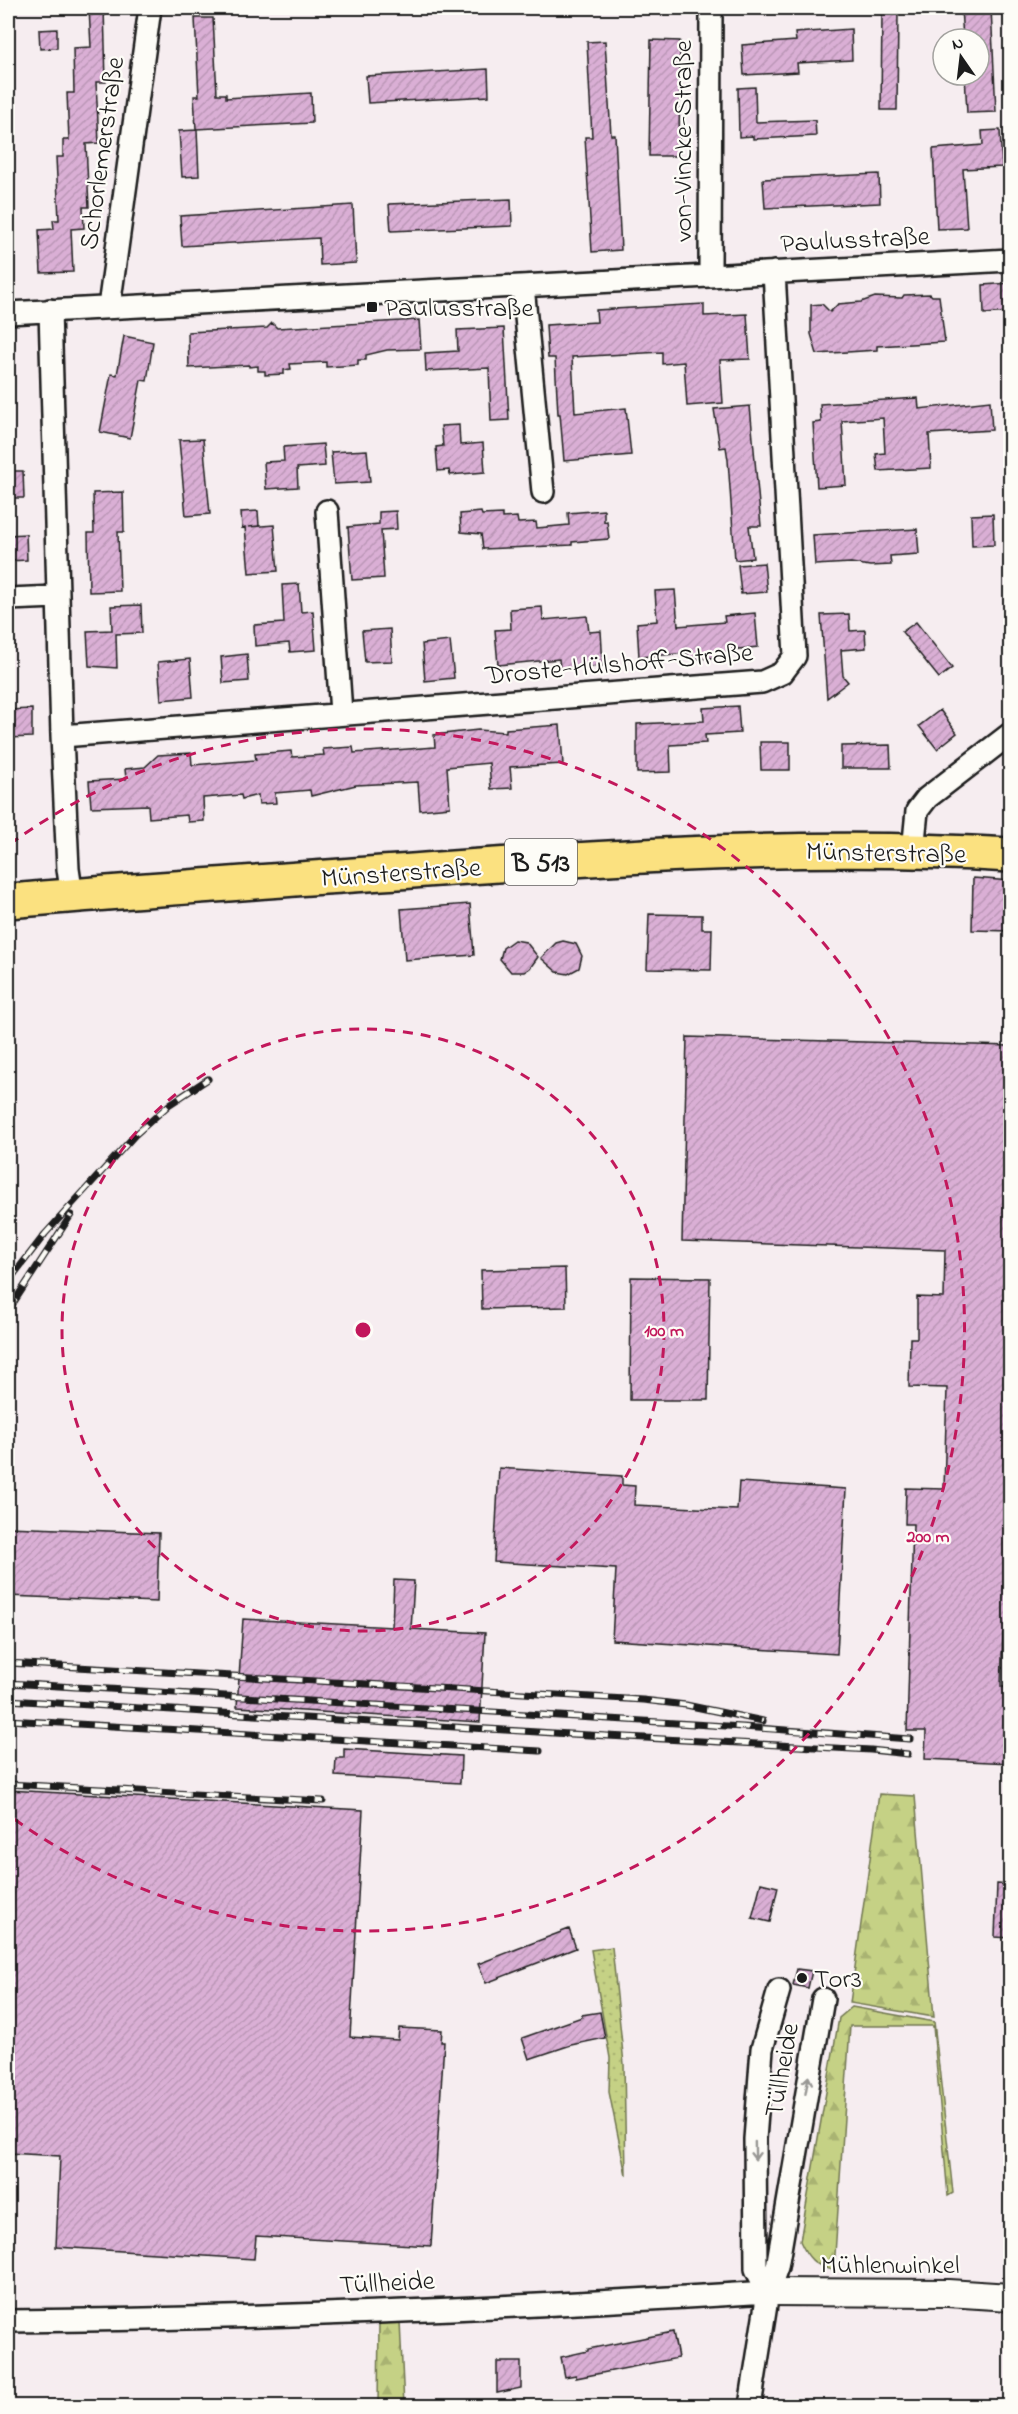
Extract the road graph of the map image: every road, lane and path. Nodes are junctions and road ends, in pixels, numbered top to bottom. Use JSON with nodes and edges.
{"nodes":[{"id":1,"x":150,"y":8,"type":"edge"},
{"id":2,"x":711,"y":8,"type":"edge"},
{"id":3,"x":1011,"y":260,"type":"edge"},
{"id":4,"x":774,"y":272,"type":"junction"},
{"id":5,"x":710,"y":275,"type":"junction"},
{"id":6,"x":523,"y":286,"type":"junction"},
{"id":7,"x":109,"y":307,"type":"junction"},
{"id":8,"x":50,"y":310,"type":"junction"},
{"id":9,"x":8,"y":313,"type":"edge"},
{"id":10,"x":543,"y":492,"type":"dead end"},
{"id":11,"x":327,"y":511,"type":"dead end"},
{"id":12,"x":57,"y":597,"type":"junction"},
{"id":13,"x":8,"y":599,"type":"edge"},
{"id":14,"x":341,"y":713,"type":"junction"},
{"id":15,"x":1011,"y":734,"type":"edge"},
{"id":16,"x":62,"y":736,"type":"junction"},
{"id":17,"x":913,"y":851,"type":"junction"},
{"id":18,"x":1011,"y":855,"type":"edge"},
{"id":19,"x":72,"y":896,"type":"junction"},
{"id":20,"x":8,"y":901,"type":"edge"},
{"id":21,"x":779,"y":1990,"type":"dead end"},
{"id":22,"x":823,"y":1999,"type":"dead end"},
{"id":23,"x":768,"y":2292,"type":"junction"},
{"id":24,"x":1011,"y":2297,"type":"edge"},
{"id":25,"x":8,"y":2321,"type":"edge"},
{"id":26,"x":750,"y":2406,"type":"edge"}],
"edges":[{"from":1,"to":7,"type":"street","name":"Schorlemerstraße"},
{"from":2,"to":5,"type":"street","name":"von-Vincke-Straße"},
{"from":3,"to":4,"type":"street","name":"Paulusstraße"},
{"from":4,"to":5,"type":"street","name":"Paulusstraße"},
{"from":4,"to":14,"type":"street","name":"Droste-Hülshoff-Straße"},
{"from":5,"to":6,"type":"street","name":"Paulusstraße"},
{"from":6,"to":7,"type":"street","name":"Paulusstraße"},
{"from":6,"to":10,"type":"street"},
{"from":7,"to":8,"type":"street","name":"Paulusstraße"},
{"from":8,"to":9,"type":"street","name":"Paulusstraße"},
{"from":8,"to":12,"type":"street"},
{"from":11,"to":14,"type":"street"},
{"from":12,"to":13,"type":"street"},
{"from":12,"to":16,"type":"street"},
{"from":14,"to":16,"type":"street","name":"Droste-Hülshoff-Straße"},
{"from":15,"to":17,"type":"street"},
{"from":16,"to":19,"type":"street"},
{"from":17,"to":18,"type":"main road","name":"Münsterstraße","number":"B 513"},
{"from":17,"to":19,"type":"main road","name":"Münsterstraße","number":"B 513"},
{"from":19,"to":20,"type":"main road","name":"Münsterstraße","number":"B 513"},
{"from":21,"to":23,"type":"street","name":"Tüllheide","one_way":true},
{"from":23,"to":22,"type":"street","name":"Tüllheide","one_way":true},
{"from":23,"to":24,"type":"street","name":"Mühlenwinkel"},
{"from":23,"to":25,"type":"street","name":"Tüllheide"},
{"from":23,"to":26,"type":"street","name":"Tüllheide"}]}
